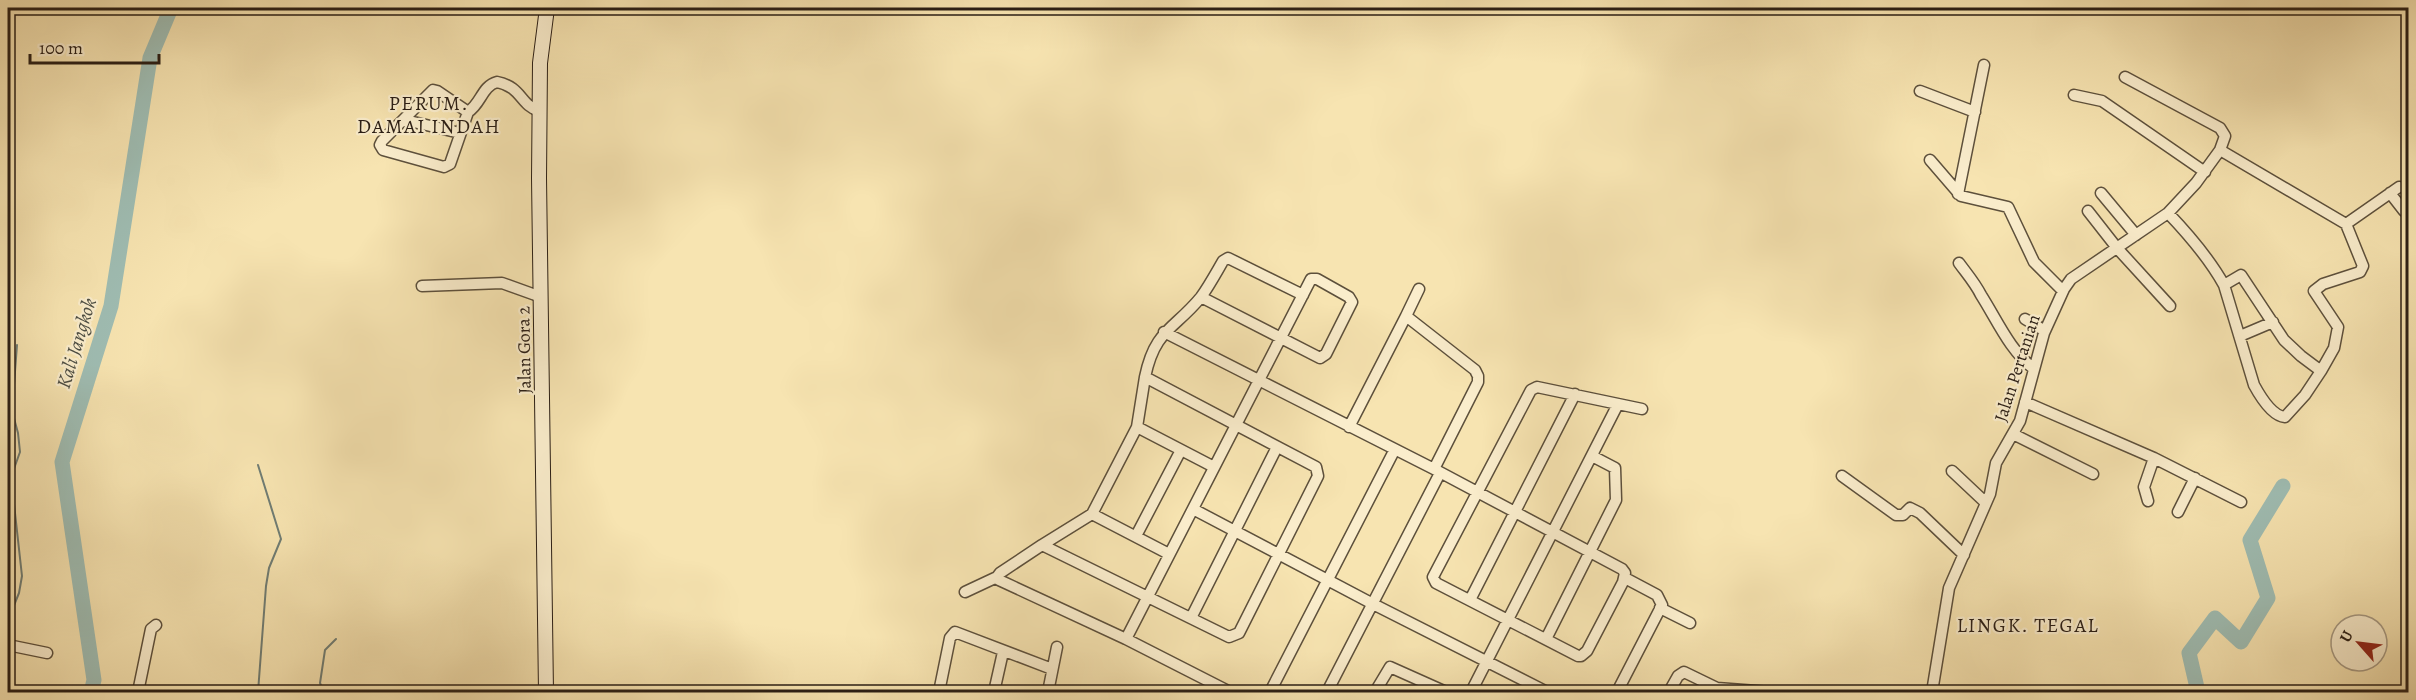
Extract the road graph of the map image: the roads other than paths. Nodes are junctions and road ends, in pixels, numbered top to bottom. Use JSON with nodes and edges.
{"nodes":[{"id":1,"x":547,"y":8,"type":"edge"},
{"id":2,"x":1984,"y":64,"type":"dead end"},
{"id":3,"x":2125,"y":76,"type":"dead end"},
{"id":4,"x":1920,"y":91,"type":"dead end"},
{"id":5,"x":2074,"y":95,"type":"dead end"},
{"id":6,"x":539,"y":111,"type":"junction"},
{"id":7,"x":468,"y":112,"type":"junction"},
{"id":8,"x":1975,"y":112,"type":"junction"},
{"id":9,"x":405,"y":120,"type":"junction"},
{"id":10,"x":460,"y":133,"type":"junction"},
{"id":11,"x":2220,"y":150,"type":"junction"},
{"id":12,"x":1930,"y":160,"type":"dead end"},
{"id":13,"x":2205,"y":172,"type":"junction"},
{"id":14,"x":2101,"y":193,"type":"dead end"},
{"id":15,"x":1958,"y":194,"type":"junction"},
{"id":16,"x":2088,"y":211,"type":"dead end"},
{"id":17,"x":2404,"y":211,"type":"dead end"},
{"id":18,"x":2168,"y":213,"type":"junction"},
{"id":19,"x":2346,"y":224,"type":"junction"},
{"id":20,"x":2136,"y":235,"type":"junction"},
{"id":21,"x":2117,"y":248,"type":"junction"},
{"id":22,"x":1959,"y":263,"type":"dead end"},
{"id":23,"x":2224,"y":285,"type":"junction"},
{"id":24,"x":422,"y":286,"type":"dead end"},
{"id":25,"x":1419,"y":289,"type":"dead end"},
{"id":26,"x":2063,"y":291,"type":"junction"},
{"id":27,"x":1303,"y":296,"type":"junction"},
{"id":28,"x":541,"y":297,"type":"junction"},
{"id":29,"x":1201,"y":297,"type":"junction"},
{"id":30,"x":2170,"y":306,"type":"dead end"},
{"id":31,"x":1406,"y":316,"type":"junction"},
{"id":32,"x":2025,"y":319,"type":"dead end"},
{"id":33,"x":2273,"y":322,"type":"junction"},
{"id":34,"x":2045,"y":331,"type":"junction"},
{"id":35,"x":1164,"y":332,"type":"junction"},
{"id":36,"x":2240,"y":336,"type":"junction"},
{"id":37,"x":1281,"y":337,"type":"junction"},
{"id":38,"x":2034,"y":369,"type":"junction"},
{"id":39,"x":2321,"y":370,"type":"junction"},
{"id":40,"x":1145,"y":376,"type":"junction"},
{"id":41,"x":1258,"y":381,"type":"junction"},
{"id":42,"x":1575,"y":394,"type":"junction"},
{"id":43,"x":2025,"y":402,"type":"junction"},
{"id":44,"x":1618,"y":405,"type":"junction"},
{"id":45,"x":1642,"y":409,"type":"dead end"},
{"id":46,"x":1236,"y":425,"type":"junction"},
{"id":47,"x":1137,"y":427,"type":"junction"},
{"id":48,"x":1348,"y":427,"type":"junction"},
{"id":49,"x":2013,"y":434,"type":"junction"},
{"id":50,"x":1277,"y":447,"type":"junction"},
{"id":51,"x":1181,"y":450,"type":"junction"},
{"id":52,"x":1394,"y":451,"type":"junction"},
{"id":53,"x":1592,"y":456,"type":"junction"},
{"id":54,"x":2154,"y":458,"type":"junction"},
{"id":55,"x":1214,"y":467,"type":"junction"},
{"id":56,"x":1437,"y":471,"type":"junction"},
{"id":57,"x":1952,"y":471,"type":"dead end"},
{"id":58,"x":2093,"y":474,"type":"dead end"},
{"id":59,"x":1842,"y":476,"type":"dead end"},
{"id":60,"x":2195,"y":478,"type":"junction"},
{"id":61,"x":1478,"y":492,"type":"junction"},
{"id":62,"x":2148,"y":501,"type":"dead end"},
{"id":63,"x":2241,"y":502,"type":"dead end"},
{"id":64,"x":1986,"y":503,"type":"junction"},
{"id":65,"x":1193,"y":509,"type":"junction"},
{"id":66,"x":2178,"y":512,"type":"dead end"},
{"id":67,"x":1515,"y":513,"type":"junction"},
{"id":68,"x":1092,"y":514,"type":"junction"},
{"id":69,"x":1235,"y":531,"type":"junction"},
{"id":70,"x":1552,"y":533,"type":"junction"},
{"id":71,"x":1136,"y":536,"type":"junction"},
{"id":72,"x":1042,"y":545,"type":"junction"},
{"id":73,"x":1590,"y":552,"type":"junction"},
{"id":74,"x":1278,"y":554,"type":"junction"},
{"id":75,"x":1169,"y":555,"type":"junction"},
{"id":76,"x":1964,"y":555,"type":"junction"},
{"id":77,"x":997,"y":577,"type":"junction"},
{"id":78,"x":1625,"y":578,"type":"junction"},
{"id":79,"x":1328,"y":580,"type":"junction"},
{"id":80,"x":965,"y":592,"type":"dead end"},
{"id":81,"x":1148,"y":596,"type":"junction"},
{"id":82,"x":1470,"y":600,"type":"junction"},
{"id":83,"x":1372,"y":604,"type":"junction"},
{"id":84,"x":1660,"y":608,"type":"junction"},
{"id":85,"x":1191,"y":618,"type":"junction"},
{"id":86,"x":1508,"y":619,"type":"junction"},
{"id":87,"x":1690,"y":623,"type":"dead end"},
{"id":88,"x":156,"y":625,"type":"dead end"},
{"id":89,"x":1126,"y":639,"type":"junction"},
{"id":90,"x":1546,"y":639,"type":"junction"},
{"id":91,"x":8,"y":645,"type":"edge"},
{"id":92,"x":1057,"y":647,"type":"dead end"},
{"id":93,"x":47,"y":652,"type":"dead end"},
{"id":94,"x":1003,"y":652,"type":"junction"},
{"id":95,"x":1487,"y":661,"type":"junction"},
{"id":96,"x":1052,"y":669,"type":"junction"},
{"id":97,"x":1424,"y":688,"type":"edge"},
{"id":98,"x":1716,"y":690,"type":"edge"},
{"id":99,"x":1755,"y":692,"type":"edge"},
{"id":100,"x":1770,"y":692,"type":"edge"},
{"id":101,"x":138,"y":693,"type":"edge"},
{"id":102,"x":546,"y":693,"type":"edge"},
{"id":103,"x":939,"y":693,"type":"edge"},
{"id":104,"x":994,"y":693,"type":"edge"},
{"id":105,"x":1048,"y":693,"type":"edge"},
{"id":106,"x":1230,"y":693,"type":"edge"},
{"id":107,"x":1270,"y":693,"type":"edge"},
{"id":108,"x":1327,"y":693,"type":"edge"},
{"id":109,"x":1375,"y":693,"type":"edge"},
{"id":110,"x":1446,"y":693,"type":"edge"},
{"id":111,"x":1471,"y":693,"type":"edge"},
{"id":112,"x":1547,"y":693,"type":"edge"},
{"id":113,"x":1617,"y":693,"type":"edge"},
{"id":114,"x":1669,"y":693,"type":"edge"},
{"id":115,"x":1932,"y":693,"type":"edge"}],
"edges":[{"from":1,"to":6,"type":"street","name":"Jalan Gora 2"},
{"from":2,"to":8,"type":"street"},
{"from":3,"to":11,"type":"street"},
{"from":4,"to":8,"type":"street"},
{"from":5,"to":13,"type":"street"},
{"from":6,"to":7,"type":"street"},
{"from":6,"to":28,"type":"street","name":"Jalan Gora 2"},
{"from":7,"to":9,"type":"street"},
{"from":7,"to":10,"type":"street"},
{"from":8,"to":15,"type":"street"},
{"from":9,"to":10,"type":"street"},
{"from":9,"to":10,"type":"street"},
{"from":11,"to":13,"type":"street","name":"Jalan Pertanian"},
{"from":11,"to":19,"type":"street"},
{"from":12,"to":15,"type":"street"},
{"from":13,"to":18,"type":"street","name":"Jalan Pertanian"},
{"from":14,"to":20,"type":"street"},
{"from":15,"to":26,"type":"street"},
{"from":16,"to":21,"type":"street"},
{"from":17,"to":19,"type":"street"},
{"from":18,"to":20,"type":"street","name":"Jalan Pertanian"},
{"from":18,"to":23,"type":"street"},
{"from":19,"to":39,"type":"street"},
{"from":20,"to":21,"type":"street","name":"Jalan Pertanian"},
{"from":21,"to":26,"type":"street","name":"Jalan Pertanian"},
{"from":21,"to":30,"type":"street"},
{"from":22,"to":38,"type":"street"},
{"from":23,"to":33,"type":"street"},
{"from":23,"to":36,"type":"street"},
{"from":24,"to":28,"type":"street"},
{"from":25,"to":31,"type":"street"},
{"from":26,"to":34,"type":"street","name":"Jalan Pertanian"},
{"from":27,"to":29,"type":"street"},
{"from":27,"to":37,"type":"street"},
{"from":27,"to":37,"type":"street"},
{"from":28,"to":102,"type":"street","name":"Jalan Gora 2"},
{"from":29,"to":35,"type":"street"},
{"from":29,"to":37,"type":"street"},
{"from":31,"to":48,"type":"street"},
{"from":31,"to":56,"type":"street"},
{"from":32,"to":34,"type":"street"},
{"from":33,"to":36,"type":"street"},
{"from":33,"to":39,"type":"street"},
{"from":34,"to":38,"type":"street","name":"Jalan Pertanian"},
{"from":35,"to":40,"type":"street"},
{"from":35,"to":41,"type":"street"},
{"from":36,"to":39,"type":"street"},
{"from":37,"to":41,"type":"street"},
{"from":38,"to":43,"type":"street","name":"Jalan Pertanian"},
{"from":40,"to":46,"type":"street"},
{"from":40,"to":47,"type":"street"},
{"from":41,"to":46,"type":"street"},
{"from":41,"to":48,"type":"street"},
{"from":42,"to":44,"type":"street"},
{"from":42,"to":61,"type":"street"},
{"from":42,"to":67,"type":"street"},
{"from":43,"to":49,"type":"street","name":"Jalan Pertanian"},
{"from":43,"to":54,"type":"street"},
{"from":44,"to":45,"type":"street"},
{"from":44,"to":53,"type":"street"},
{"from":46,"to":50,"type":"street"},
{"from":46,"to":55,"type":"street"},
{"from":47,"to":51,"type":"street"},
{"from":47,"to":68,"type":"street"},
{"from":48,"to":52,"type":"street"},
{"from":49,"to":58,"type":"street"},
{"from":49,"to":64,"type":"street","name":"Jalan Pertanian"},
{"from":50,"to":69,"type":"street"},
{"from":50,"to":74,"type":"street"},
{"from":51,"to":55,"type":"street"},
{"from":51,"to":71,"type":"street"},
{"from":52,"to":56,"type":"street"},
{"from":52,"to":79,"type":"street"},
{"from":53,"to":70,"type":"street"},
{"from":53,"to":73,"type":"street"},
{"from":54,"to":60,"type":"street"},
{"from":54,"to":62,"type":"street"},
{"from":55,"to":65,"type":"street"},
{"from":56,"to":61,"type":"street"},
{"from":56,"to":83,"type":"street"},
{"from":57,"to":64,"type":"street"},
{"from":59,"to":76,"type":"street"},
{"from":60,"to":63,"type":"street"},
{"from":60,"to":66,"type":"street"},
{"from":61,"to":67,"type":"street"},
{"from":61,"to":82,"type":"street"},
{"from":64,"to":76,"type":"street","name":"Jalan Pertanian"},
{"from":65,"to":69,"type":"street"},
{"from":65,"to":75,"type":"street"},
{"from":67,"to":70,"type":"street"},
{"from":67,"to":82,"type":"street"},
{"from":68,"to":71,"type":"street"},
{"from":68,"to":72,"type":"street"},
{"from":69,"to":74,"type":"street"},
{"from":69,"to":85,"type":"street"},
{"from":70,"to":73,"type":"street"},
{"from":70,"to":86,"type":"street"},
{"from":71,"to":75,"type":"street"},
{"from":72,"to":77,"type":"street"},
{"from":72,"to":81,"type":"street"},
{"from":73,"to":78,"type":"street"},
{"from":73,"to":90,"type":"street"},
{"from":74,"to":79,"type":"street"},
{"from":74,"to":85,"type":"street"},
{"from":75,"to":81,"type":"street"},
{"from":76,"to":115,"type":"street","name":"Jalan Pertanian"},
{"from":77,"to":80,"type":"street"},
{"from":77,"to":89,"type":"street"},
{"from":78,"to":84,"type":"street"},
{"from":78,"to":90,"type":"street"},
{"from":79,"to":83,"type":"street"},
{"from":79,"to":107,"type":"street"},
{"from":81,"to":85,"type":"street"},
{"from":81,"to":89,"type":"street"},
{"from":82,"to":86,"type":"street"},
{"from":83,"to":95,"type":"street"},
{"from":83,"to":108,"type":"street"},
{"from":84,"to":87,"type":"street"},
{"from":84,"to":113,"type":"street"},
{"from":86,"to":90,"type":"street"},
{"from":86,"to":95,"type":"street"},
{"from":88,"to":101,"type":"street"},
{"from":89,"to":106,"type":"street"},
{"from":91,"to":93,"type":"street"},
{"from":92,"to":96,"type":"street"},
{"from":94,"to":96,"type":"street"},
{"from":94,"to":103,"type":"street"},
{"from":94,"to":104,"type":"street"},
{"from":95,"to":111,"type":"street"},
{"from":95,"to":112,"type":"street"},
{"from":96,"to":105,"type":"street"},
{"from":97,"to":109,"type":"street"},
{"from":97,"to":110,"type":"street"},
{"from":98,"to":99,"type":"street"},
{"from":98,"to":114,"type":"street"},
{"from":99,"to":100,"type":"street"}]}
